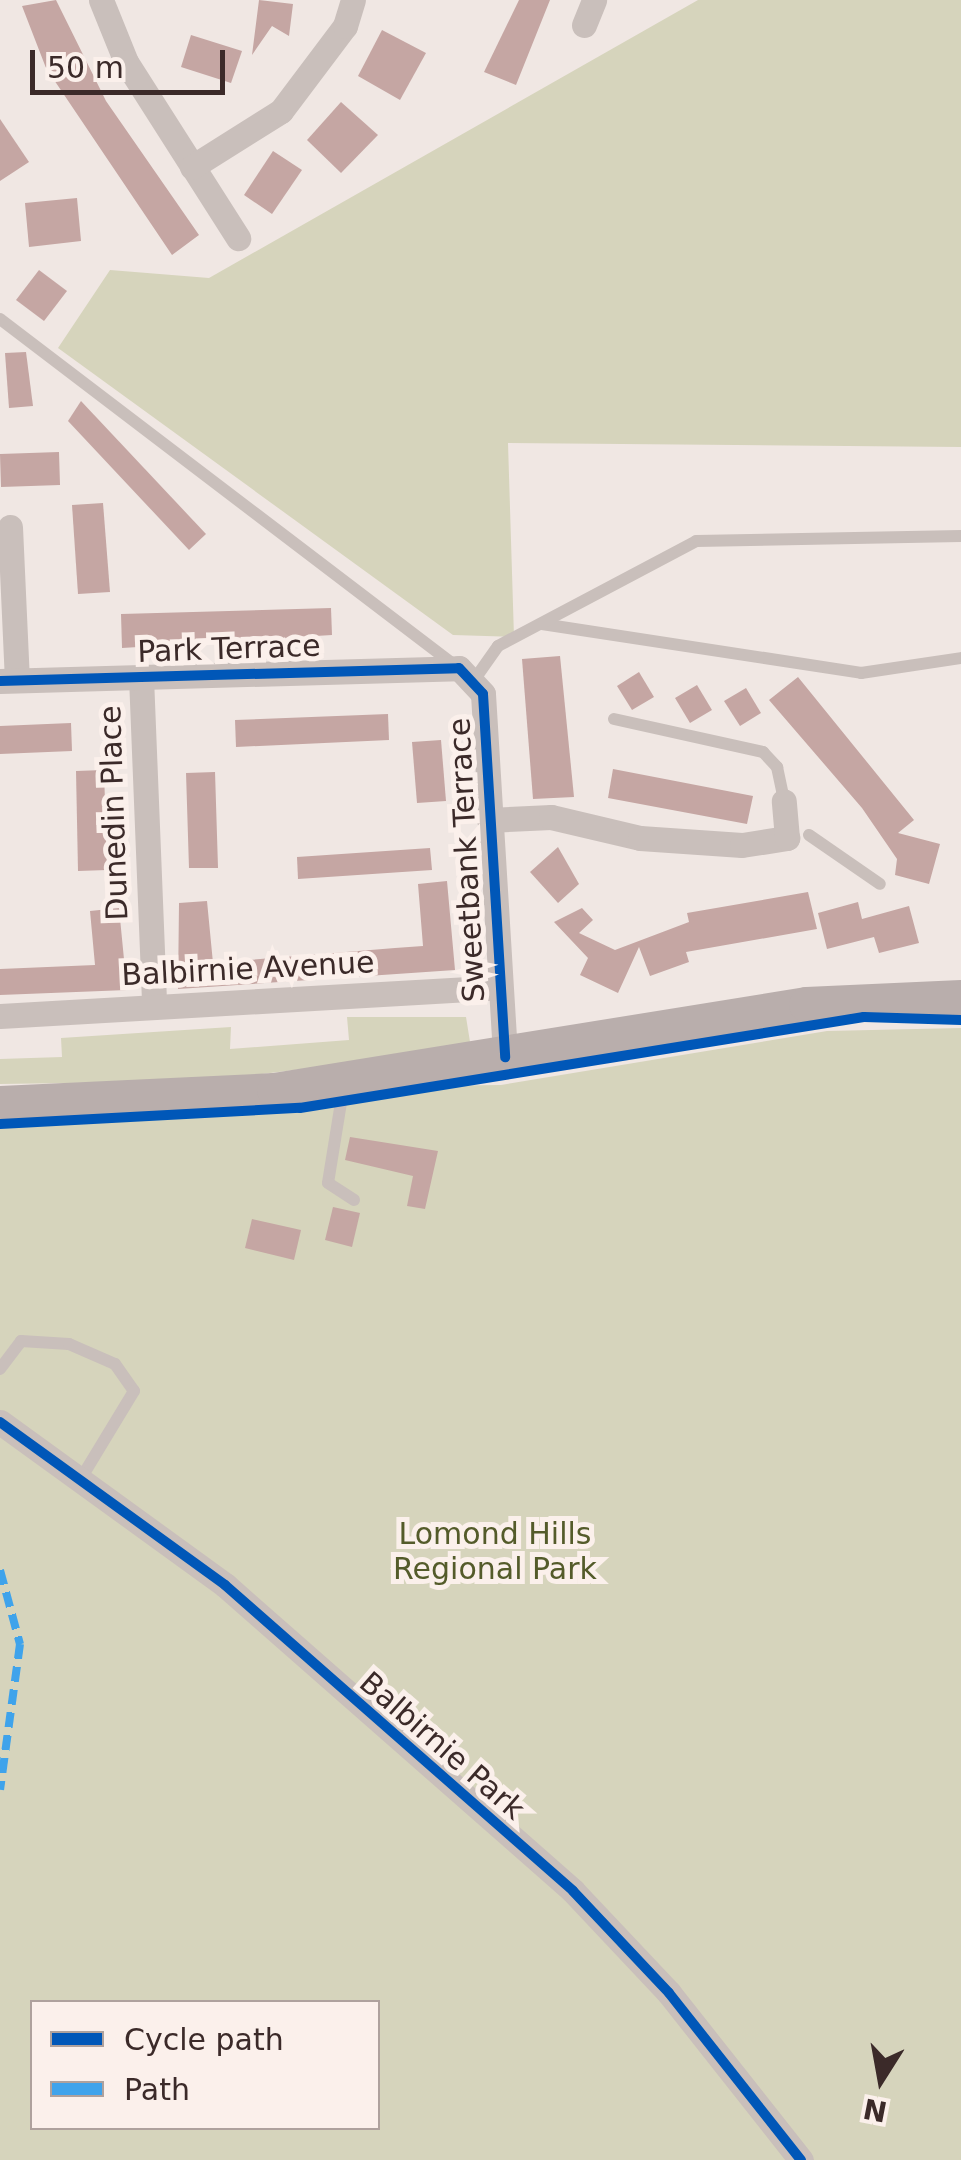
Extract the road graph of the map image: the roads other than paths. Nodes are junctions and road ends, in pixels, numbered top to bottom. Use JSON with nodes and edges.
{"nodes":[{"id":1,"x":101,"y":0,"type":"edge"},
{"id":2,"x":353,"y":0,"type":"edge"},
{"id":3,"x":192,"y":166,"type":"junction"},
{"id":4,"x":238,"y":238,"type":"dead end"},
{"id":5,"x":0,"y":319,"type":"edge"},
{"id":6,"x":10,"y":527,"type":"dead end"},
{"id":7,"x":961,"y":536,"type":"edge"},
{"id":8,"x":542,"y":624,"type":"junction"},
{"id":9,"x":961,"y":658,"type":"edge"},
{"id":10,"x":465,"y":675,"type":"junction"},
{"id":11,"x":140,"y":677,"type":"junction"},
{"id":12,"x":8,"y":680,"type":"edge"},
{"id":13,"x":614,"y":719,"type":"dead end"},
{"id":14,"x":784,"y":801,"type":"joint"},
{"id":15,"x":490,"y":820,"type":"junction"},
{"id":16,"x":798,"y":837,"type":"junction"},
{"id":17,"x":880,"y":884,"type":"dead end"},
{"id":18,"x":499,"y":987,"type":"junction"},
{"id":19,"x":961,"y":997,"type":"edge"},
{"id":20,"x":154,"y":1007,"type":"junction"},
{"id":21,"x":0,"y":1016,"type":"edge"},
{"id":22,"x":505,"y":1057,"type":"junction"},
{"id":23,"x":344,"y":1082,"type":"junction"},
{"id":24,"x":0,"y":1103,"type":"edge"},
{"id":25,"x":354,"y":1200,"type":"dead end"},
{"id":26,"x":0,"y":1369,"type":"edge"},
{"id":27,"x":0,"y":1422,"type":"edge"},
{"id":28,"x":80,"y":1480,"type":"junction"},
{"id":29,"x":801,"y":2160,"type":"edge"}],
"edges":[{"from":1,"to":3,"type":"street"},
{"from":2,"to":3,"type":"street"},
{"from":3,"to":4,"type":"street"},
{"from":5,"to":10,"type":"lane"},
{"from":6,"to":12,"type":"street","name":"Park Terrace"},
{"from":7,"to":8,"type":"lane"},
{"from":8,"to":9,"type":"lane"},
{"from":8,"to":10,"type":"lane"},
{"from":10,"to":11,"type":"street","name":"Park Terrace"},
{"from":10,"to":15,"type":"street","name":"Sweetbank Terrace"},
{"from":11,"to":12,"type":"street","name":"Park Terrace"},
{"from":11,"to":20,"type":"street","name":"Dunedin Place"},
{"from":13,"to":14,"type":"lane"},
{"from":14,"to":16,"type":"street"},
{"from":15,"to":16,"type":"street"},
{"from":15,"to":18,"type":"street","name":"Sweetbank Terrace"},
{"from":16,"to":17,"type":"lane"},
{"from":18,"to":20,"type":"street","name":"Balbirnie Avenue"},
{"from":18,"to":22,"type":"street","name":"Sweetbank Terrace"},
{"from":19,"to":22,"type":"main road"},
{"from":20,"to":21,"type":"street","name":"Balbirnie Avenue"},
{"from":22,"to":23,"type":"main road"},
{"from":23,"to":24,"type":"main road"},
{"from":23,"to":25,"type":"lane"},
{"from":26,"to":28,"type":"lane"},
{"from":27,"to":28,"type":"street","name":"Balbirnie Park"},
{"from":28,"to":29,"type":"street","name":"Balbirnie Park"}]}
